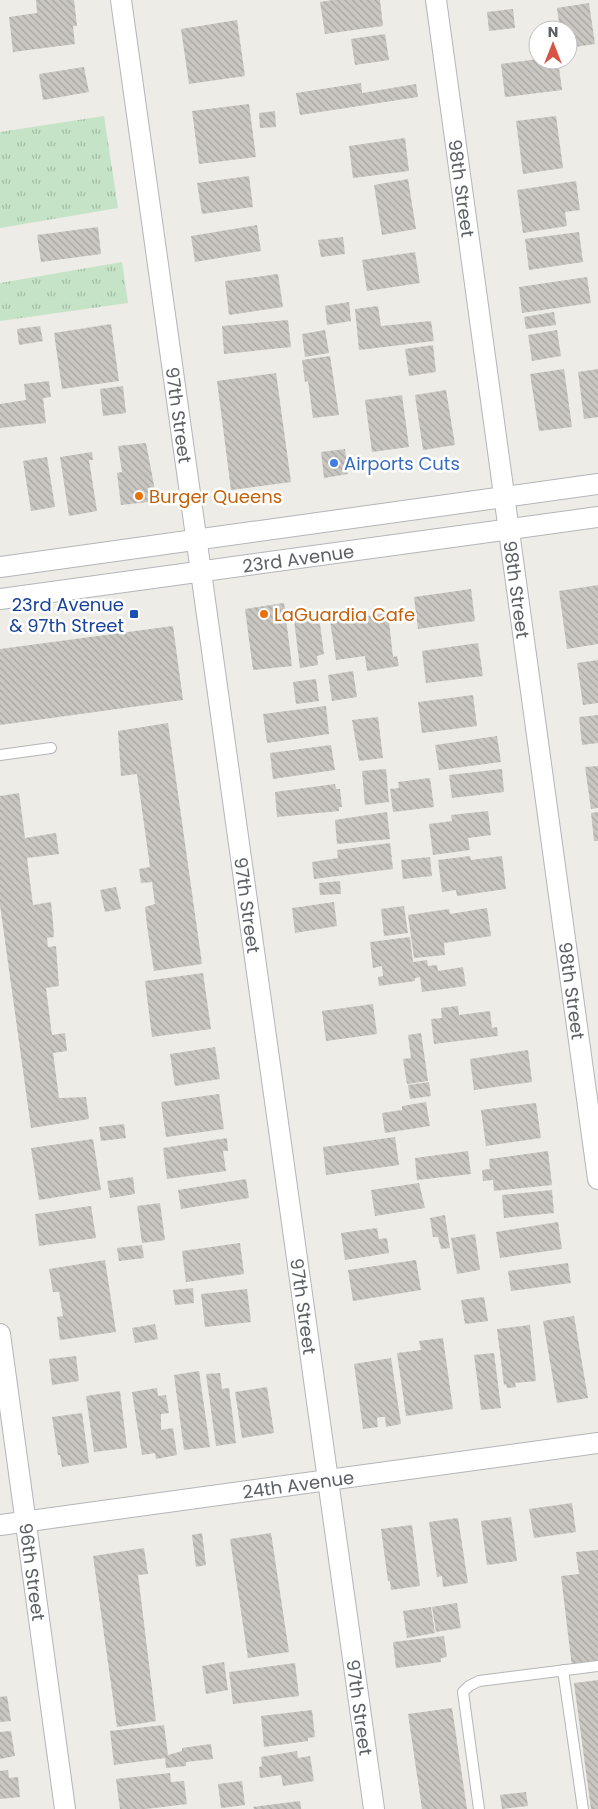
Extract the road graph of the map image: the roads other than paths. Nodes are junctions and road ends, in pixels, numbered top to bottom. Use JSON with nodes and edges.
{"nodes":[{"id":1,"x":121,"y":0,"type":"edge"},
{"id":2,"x":436,"y":0,"type":"edge"},
{"id":3,"x":598,"y":484,"type":"edge"},
{"id":4,"x":503,"y":498,"type":"junction"},
{"id":5,"x":598,"y":517,"type":"edge"},
{"id":6,"x":508,"y":530,"type":"junction"},
{"id":7,"x":196,"y":539,"type":"junction"},
{"id":8,"x":0,"y":567,"type":"edge"},
{"id":9,"x":200,"y":571,"type":"junction"},
{"id":10,"x":0,"y":599,"type":"edge"},
{"id":11,"x":51,"y":748,"type":"dead end"},
{"id":12,"x":0,"y":755,"type":"edge"},
{"id":13,"x":598,"y":1179,"type":"edge"},
{"id":14,"x":0,"y":1334,"type":"edge"},
{"id":15,"x":598,"y":1443,"type":"edge"},
{"id":16,"x":328,"y":1480,"type":"junction"},
{"id":17,"x":26,"y":1521,"type":"junction"},
{"id":18,"x":0,"y":1525,"type":"edge"},
{"id":19,"x":598,"y":1666,"type":"edge"},
{"id":20,"x":563,"y":1670,"type":"junction"},
{"id":21,"x":65,"y":1809,"type":"edge"},
{"id":22,"x":374,"y":1809,"type":"edge"},
{"id":23,"x":479,"y":1809,"type":"edge"},
{"id":24,"x":583,"y":1809,"type":"edge"}],
"edges":[{"from":1,"to":7,"type":"street","name":"97th Street"},
{"from":2,"to":4,"type":"street","name":"98th Street"},
{"from":3,"to":4,"type":"street","name":"23rd Avenue"},
{"from":4,"to":6,"type":"street","name":"98th Street"},
{"from":4,"to":7,"type":"street","name":"23rd Avenue"},
{"from":5,"to":6,"type":"street","name":"23rd Avenue"},
{"from":6,"to":9,"type":"street","name":"23rd Avenue"},
{"from":6,"to":13,"type":"street","name":"98th Street"},
{"from":7,"to":8,"type":"street","name":"23rd Avenue"},
{"from":7,"to":9,"type":"street","name":"97th Street"},
{"from":9,"to":10,"type":"street","name":"23rd Avenue"},
{"from":9,"to":16,"type":"street","name":"97th Street"},
{"from":11,"to":12,"type":"lane"},
{"from":14,"to":17,"type":"street","name":"96th Street"},
{"from":15,"to":16,"type":"street","name":"24th Avenue"},
{"from":16,"to":17,"type":"street","name":"24th Avenue"},
{"from":16,"to":22,"type":"street","name":"97th Street"},
{"from":17,"to":18,"type":"street","name":"24th Avenue"},
{"from":17,"to":21,"type":"street","name":"96th Street"},
{"from":19,"to":20,"type":"lane"},
{"from":20,"to":23,"type":"lane"},
{"from":20,"to":24,"type":"lane"}]}
